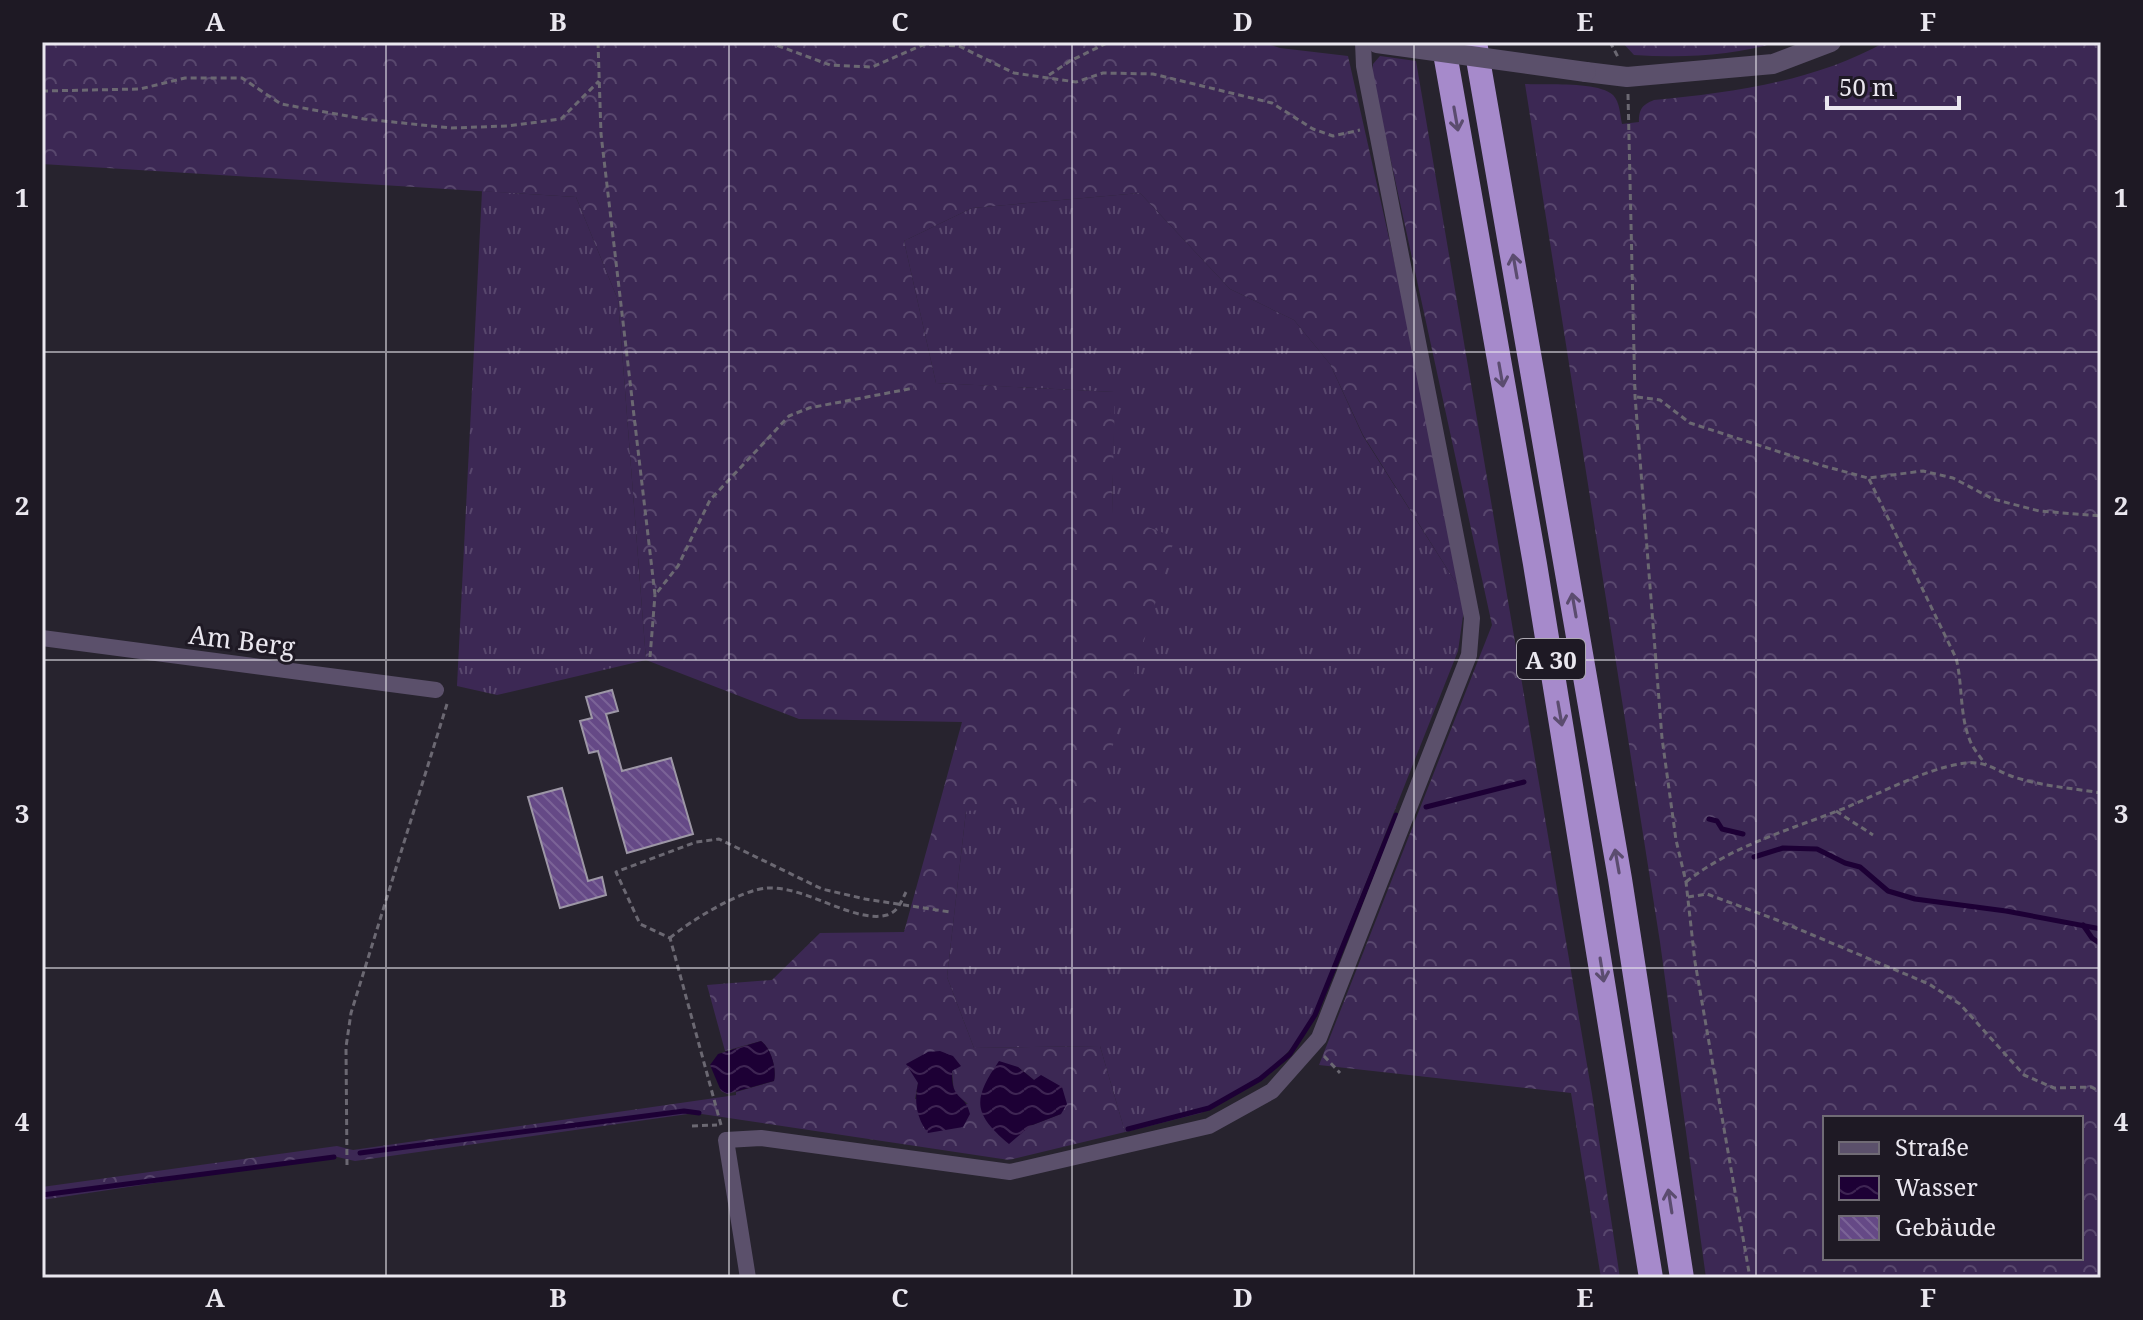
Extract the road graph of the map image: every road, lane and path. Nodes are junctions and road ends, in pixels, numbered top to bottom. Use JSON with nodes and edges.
{"nodes":[{"id":1,"x":598,"y":42,"type":"edge"},
{"id":2,"x":768,"y":42,"type":"edge"},
{"id":3,"x":1109,"y":42,"type":"edge"},
{"id":4,"x":1369,"y":42,"type":"edge"},
{"id":5,"x":1443,"y":42,"type":"edge"},
{"id":6,"x":1475,"y":42,"type":"edge"},
{"id":7,"x":1831,"y":42,"type":"edge"},
{"id":8,"x":1048,"y":76,"type":"junction"},
{"id":9,"x":1627,"y":77,"type":"junction"},
{"id":10,"x":599,"y":81,"type":"junction"},
{"id":11,"x":42,"y":91,"type":"edge"},
{"id":12,"x":1376,"y":126,"type":"junction"},
{"id":13,"x":914,"y":388,"type":"dead end"},
{"id":14,"x":1635,"y":396,"type":"junction"},
{"id":15,"x":1868,"y":478,"type":"junction"},
{"id":16,"x":2101,"y":516,"type":"edge"},
{"id":17,"x":655,"y":595,"type":"junction"},
{"id":18,"x":42,"y":638,"type":"edge"},
{"id":19,"x":650,"y":657,"type":"dead end"},
{"id":20,"x":444,"y":690,"type":"joint"},
{"id":21,"x":1986,"y":765,"type":"junction"},
{"id":22,"x":2101,"y":793,"type":"edge"},
{"id":23,"x":1836,"y":811,"type":"junction"},
{"id":24,"x":1873,"y":835,"type":"dead end"},
{"id":25,"x":1686,"y":882,"type":"junction"},
{"id":26,"x":906,"y":892,"type":"dead end"},
{"id":27,"x":1688,"y":897,"type":"junction"},
{"id":28,"x":900,"y":904,"type":"junction"},
{"id":29,"x":950,"y":912,"type":"dead end"},
{"id":30,"x":670,"y":938,"type":"junction"},
{"id":31,"x":1313,"y":1045,"type":"junction"},
{"id":32,"x":1340,"y":1073,"type":"dead end"},
{"id":33,"x":2101,"y":1092,"type":"edge"},
{"id":34,"x":692,"y":1126,"type":"dead end"},
{"id":35,"x":347,"y":1165,"type":"dead end"},
{"id":36,"x":748,"y":1278,"type":"edge"},
{"id":37,"x":1651,"y":1278,"type":"edge"},
{"id":38,"x":1682,"y":1278,"type":"edge"},
{"id":39,"x":1750,"y":1278,"type":"edge"}],
"edges":[{"from":1,"to":10,"type":"path"},
{"from":2,"to":8,"type":"path"},
{"from":3,"to":8,"type":"path"},
{"from":4,"to":9,"type":"street","bridge":true},
{"from":4,"to":12,"type":"street"},
{"from":5,"to":37,"type":"highway","number":"A 30","one_way":true},
{"from":38,"to":6,"type":"highway","number":"A 30","one_way":true},
{"from":7,"to":9,"type":"street"},
{"from":8,"to":12,"type":"path"},
{"from":9,"to":14,"type":"path"},
{"from":10,"to":11,"type":"path"},
{"from":10,"to":17,"type":"path"},
{"from":12,"to":31,"type":"street"},
{"from":13,"to":17,"type":"path"},
{"from":14,"to":15,"type":"path"},
{"from":14,"to":25,"type":"path"},
{"from":15,"to":16,"type":"path"},
{"from":15,"to":21,"type":"path"},
{"from":17,"to":19,"type":"path"},
{"from":18,"to":20,"type":"street","name":"Am Berg"},
{"from":20,"to":35,"type":"path"},
{"from":21,"to":22,"type":"path"},
{"from":21,"to":23,"type":"path"},
{"from":23,"to":24,"type":"path"},
{"from":23,"to":25,"type":"path"},
{"from":25,"to":27,"type":"path"},
{"from":26,"to":28,"type":"path"},
{"from":27,"to":33,"type":"path"},
{"from":27,"to":39,"type":"path"},
{"from":28,"to":29,"type":"path"},
{"from":28,"to":30,"type":"path"},
{"from":28,"to":30,"type":"path"},
{"from":30,"to":34,"type":"path"},
{"from":31,"to":32,"type":"path"},
{"from":31,"to":36,"type":"street"}]}
